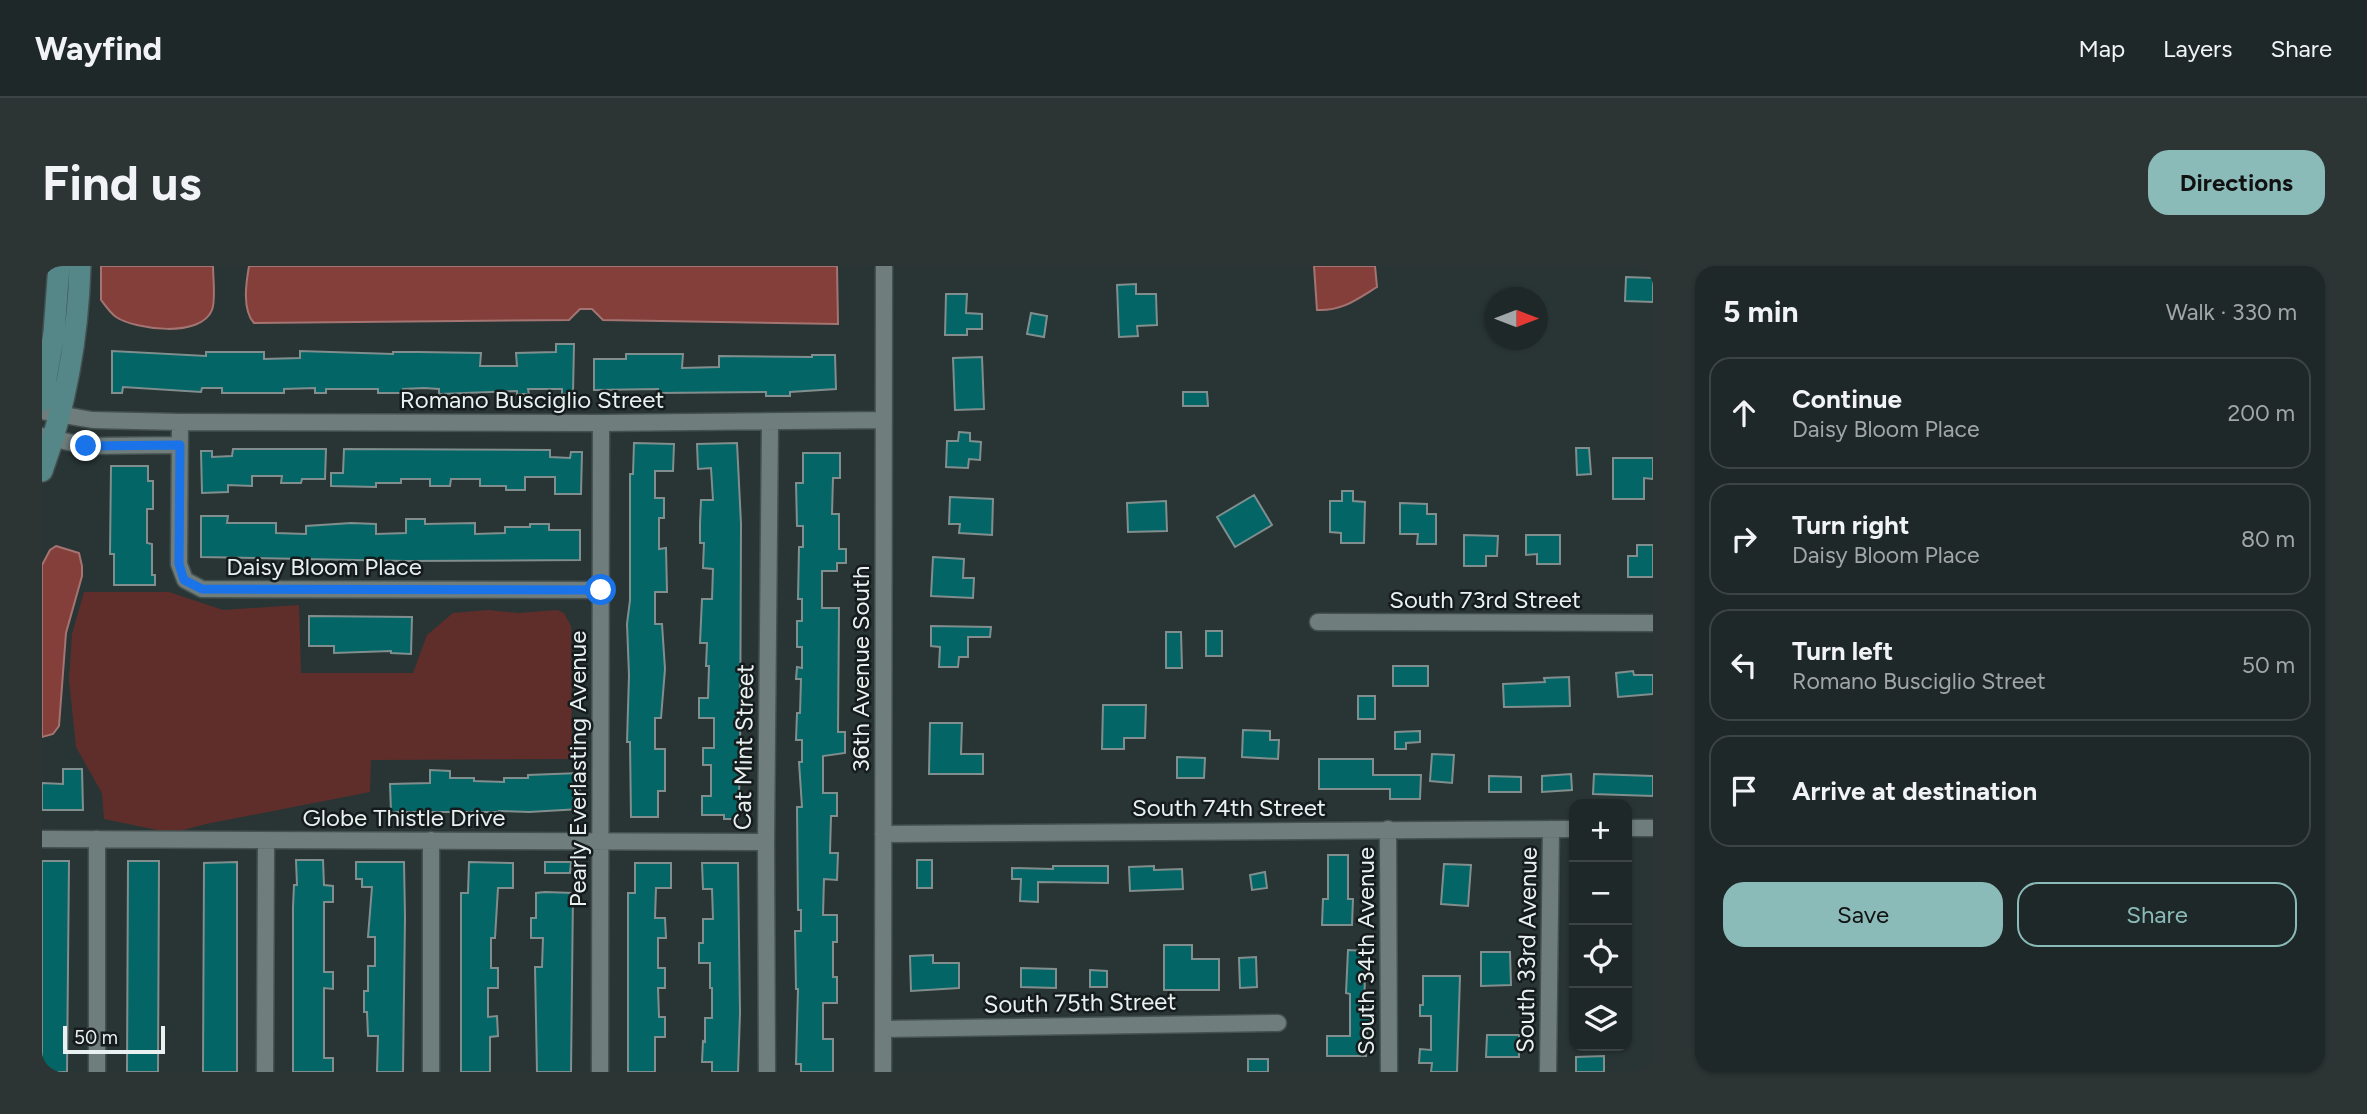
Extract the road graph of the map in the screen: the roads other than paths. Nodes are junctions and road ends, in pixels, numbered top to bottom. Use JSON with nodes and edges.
{"nodes":[{"id":1,"x":59,"y":266,"type":"edge"},
{"id":2,"x":79,"y":266,"type":"edge"},
{"id":3,"x":884,"y":266,"type":"edge"},
{"id":4,"x":42,"y":401,"type":"edge"},
{"id":5,"x":51,"y":413,"type":"edge"},
{"id":6,"x":884,"y":420,"type":"junction"},
{"id":7,"x":180,"y":422,"type":"junction"},
{"id":8,"x":601,"y":423,"type":"junction"},
{"id":9,"x":770,"y":423,"type":"junction"},
{"id":10,"x":47,"y":437,"type":"edge"},
{"id":11,"x":180,"y":445,"type":"junction"},
{"id":12,"x":42,"y":471,"type":"edge"},
{"id":13,"x":601,"y":590,"type":"junction"},
{"id":14,"x":1318,"y":622,"type":"dead end"},
{"id":15,"x":1653,"y":623,"type":"edge"},
{"id":16,"x":1632,"y":828,"type":"edge"},
{"id":17,"x":1653,"y":828,"type":"edge"},
{"id":18,"x":1388,"y":829,"type":"junction"},
{"id":19,"x":1551,"y":829,"type":"junction"},
{"id":20,"x":1569,"y":829,"type":"edge"},
{"id":21,"x":883,"y":834,"type":"junction"},
{"id":22,"x":42,"y":839,"type":"edge"},
{"id":23,"x":97,"y":839,"type":"junction"},
{"id":24,"x":431,"y":840,"type":"junction"},
{"id":25,"x":266,"y":841,"type":"junction"},
{"id":26,"x":600,"y":841,"type":"junction"},
{"id":27,"x":766,"y":842,"type":"junction"},
{"id":28,"x":1278,"y":1023,"type":"dead end"},
{"id":29,"x":883,"y":1029,"type":"junction"},
{"id":30,"x":97,"y":1072,"type":"edge"},
{"id":31,"x":265,"y":1072,"type":"edge"},
{"id":32,"x":431,"y":1072,"type":"edge"},
{"id":33,"x":600,"y":1072,"type":"edge"},
{"id":34,"x":767,"y":1072,"type":"edge"},
{"id":35,"x":883,"y":1072,"type":"edge"},
{"id":36,"x":1389,"y":1072,"type":"edge"},
{"id":37,"x":1548,"y":1072,"type":"edge"}],
"edges":[{"from":1,"to":4,"type":"street"},
{"from":2,"to":5,"type":"street"},
{"from":3,"to":6,"type":"street","name":"36th Avenue South"},
{"from":5,"to":7,"type":"street","name":"Romano Busciglio Street"},
{"from":5,"to":10,"type":"street"},
{"from":6,"to":9,"type":"street","name":"Romano Busciglio Street"},
{"from":6,"to":21,"type":"street","name":"36th Avenue South"},
{"from":7,"to":8,"type":"street","name":"Romano Busciglio Street"},
{"from":7,"to":11,"type":"street"},
{"from":8,"to":9,"type":"street","name":"Romano Busciglio Street"},
{"from":8,"to":13,"type":"street","name":"Pearly Everlasting Avenue"},
{"from":9,"to":27,"type":"street","name":"Cat Mint Street"},
{"from":10,"to":11,"type":"street"},
{"from":10,"to":12,"type":"street"},
{"from":11,"to":13,"type":"street","name":"Daisy Bloom Place"},
{"from":13,"to":26,"type":"street","name":"Pearly Everlasting Avenue"},
{"from":14,"to":15,"type":"street","name":"South 73rd Street"},
{"from":16,"to":17,"type":"street"},
{"from":18,"to":19,"type":"street","name":"South 74th Street"},
{"from":18,"to":21,"type":"street","name":"South 74th Street"},
{"from":18,"to":36,"type":"street","name":"South 34th Avenue"},
{"from":19,"to":20,"type":"street","name":"South 74th Street"},
{"from":19,"to":37,"type":"street","name":"South 33rd Avenue"},
{"from":21,"to":29,"type":"street","name":"36th Avenue South"},
{"from":22,"to":23,"type":"street","name":"Globe Thistle Drive"},
{"from":23,"to":25,"type":"street","name":"Globe Thistle Drive"},
{"from":23,"to":30,"type":"street"},
{"from":24,"to":25,"type":"street","name":"Globe Thistle Drive"},
{"from":24,"to":26,"type":"street","name":"Globe Thistle Drive"},
{"from":24,"to":32,"type":"street"},
{"from":25,"to":31,"type":"street"},
{"from":26,"to":27,"type":"street","name":"Globe Thistle Drive"},
{"from":26,"to":33,"type":"street","name":"Pearly Everlasting Avenue"},
{"from":27,"to":34,"type":"street","name":"Cat Mint Street"},
{"from":28,"to":29,"type":"street","name":"South 75th Street"},
{"from":29,"to":35,"type":"street","name":"36th Avenue South"}]}
